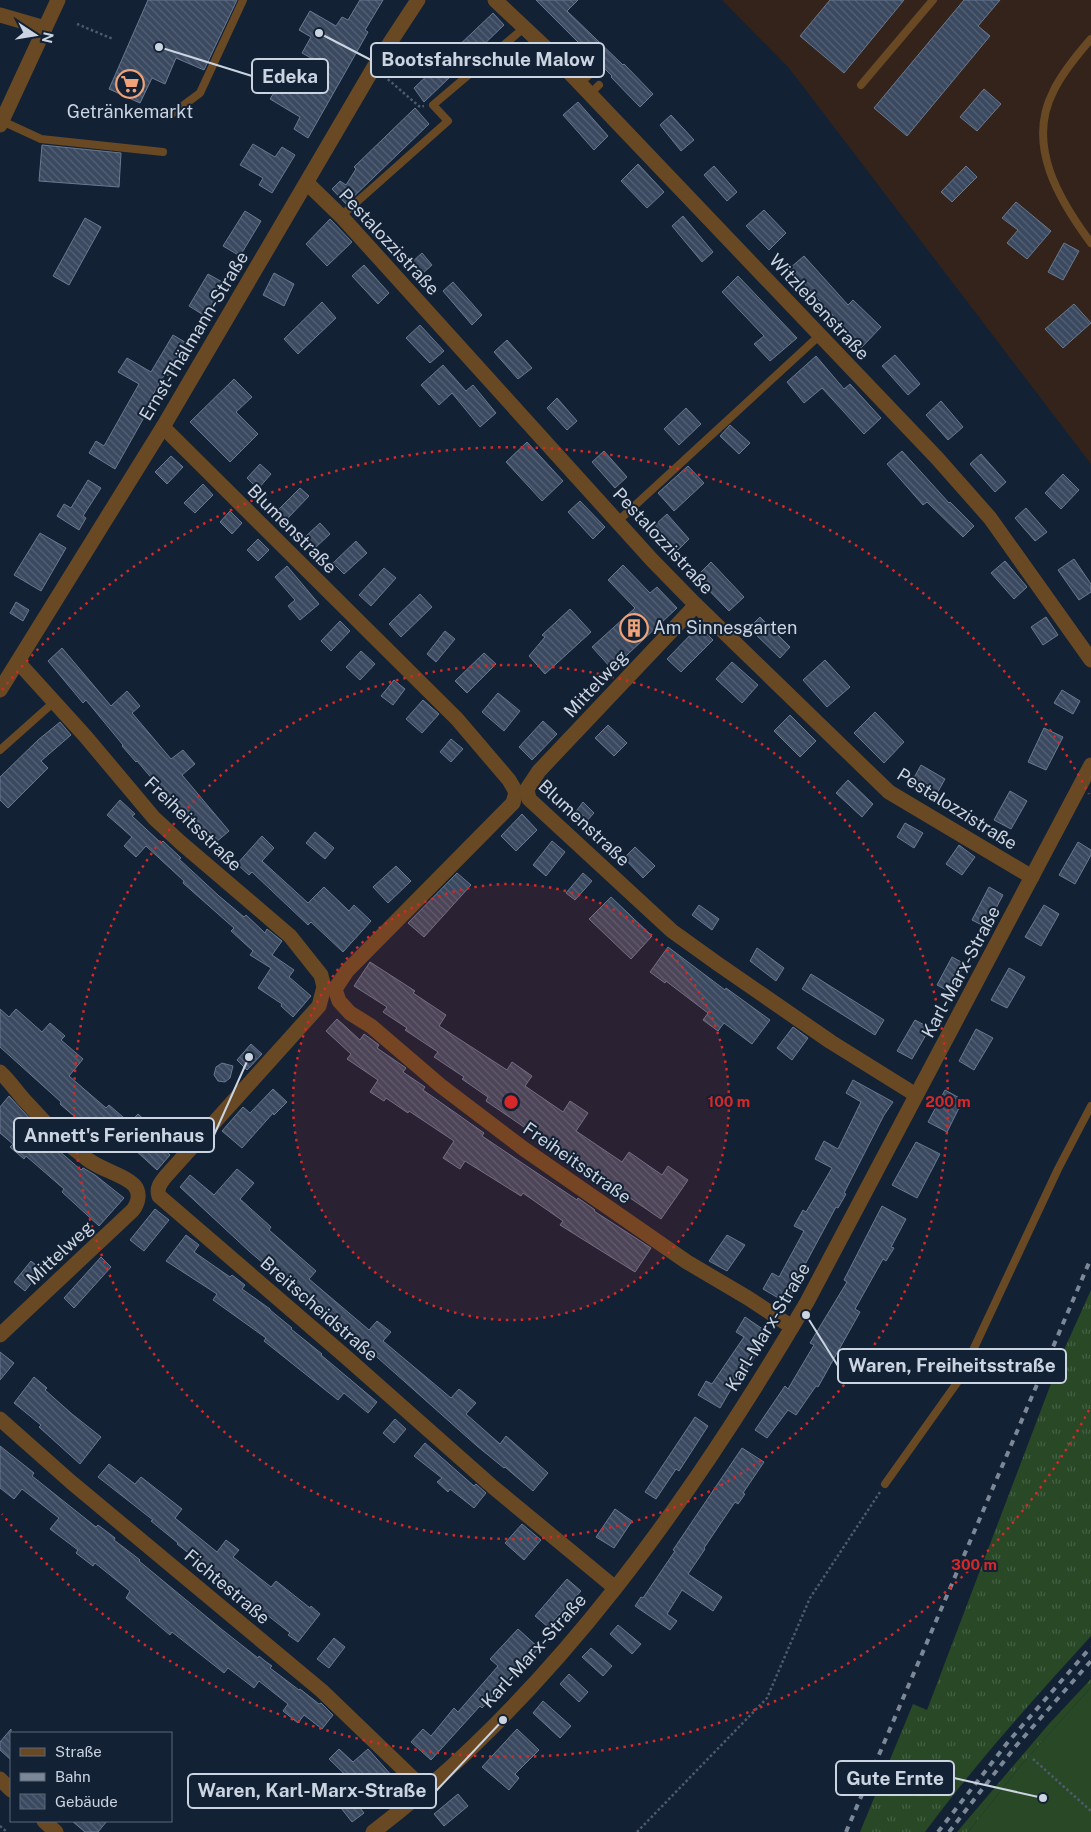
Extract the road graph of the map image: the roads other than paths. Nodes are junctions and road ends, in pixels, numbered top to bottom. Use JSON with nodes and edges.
{"nodes":[{"id":1,"x":58,"y":0,"type":"edge"},
{"id":2,"x":243,"y":0,"type":"edge"},
{"id":3,"x":418,"y":0,"type":"edge"},
{"id":4,"x":934,"y":0,"type":"edge"},
{"id":5,"x":500,"y":2,"type":"edge"},
{"id":6,"x":0,"y":15,"type":"edge"},
{"id":7,"x":46,"y":28,"type":"junction"},
{"id":8,"x":533,"y":30,"type":"junction"},
{"id":9,"x":1091,"y":39,"type":"edge"},
{"id":10,"x":861,"y":85,"type":"dead end"},
{"id":11,"x":173,"y":113,"type":"dead end"},
{"id":12,"x":1,"y":123,"type":"edge"},
{"id":13,"x":162,"y":152,"type":"dead end"},
{"id":14,"x":307,"y":183,"type":"junction"},
{"id":15,"x":341,"y":216,"type":"junction"},
{"id":16,"x":1091,"y":242,"type":"edge"},
{"id":17,"x":818,"y":329,"type":"junction"},
{"id":18,"x":163,"y":427,"type":"junction"},
{"id":19,"x":618,"y":520,"type":"junction"},
{"id":20,"x":696,"y":605,"type":"junction"},
{"id":21,"x":1091,"y":660,"type":"edge"},
{"id":22,"x":18,"y":662,"type":"junction"},
{"id":23,"x":0,"y":690,"type":"edge"},
{"id":24,"x":54,"y":702,"type":"junction"},
{"id":25,"x":0,"y":750,"type":"edge"},
{"id":26,"x":1091,"y":765,"type":"edge"},
{"id":27,"x":521,"y":791,"type":"junction"},
{"id":28,"x":1032,"y":877,"type":"junction"},
{"id":29,"x":330,"y":988,"type":"junction"},
{"id":30,"x":0,"y":1072,"type":"edge"},
{"id":31,"x":916,"y":1095,"type":"junction"},
{"id":32,"x":1091,"y":1106,"type":"edge"},
{"id":33,"x":158,"y":1192,"type":"junction"},
{"id":34,"x":138,"y":1194,"type":"junction"},
{"id":35,"x":792,"y":1328,"type":"junction"},
{"id":36,"x":0,"y":1335,"type":"edge"},
{"id":37,"x":0,"y":1419,"type":"edge"},
{"id":38,"x":885,"y":1484,"type":"road end"},
{"id":39,"x":614,"y":1587,"type":"junction"},
{"id":40,"x":0,"y":1779,"type":"edge"},
{"id":41,"x":10,"y":1789,"type":"edge"},
{"id":42,"x":425,"y":1790,"type":"junction"},
{"id":43,"x":45,"y":1822,"type":"edge"},
{"id":44,"x":56,"y":1832,"type":"edge"},
{"id":45,"x":373,"y":1832,"type":"edge"}],
"edges":[{"from":1,"to":7,"type":"street"},
{"from":2,"to":11,"type":"lane"},
{"from":3,"to":14,"type":"street","name":"Ernst-Thälmann-Straße"},
{"from":4,"to":10,"type":"lane"},
{"from":5,"to":8,"type":"street","name":"Witzlebenstraße"},
{"from":6,"to":7,"type":"street"},
{"from":7,"to":12,"type":"street"},
{"from":8,"to":15,"type":"lane"},
{"from":8,"to":17,"type":"street","name":"Witzlebenstraße"},
{"from":9,"to":16,"type":"lane"},
{"from":12,"to":13,"type":"lane"},
{"from":14,"to":15,"type":"street","name":"Pestalozzistraße"},
{"from":14,"to":18,"type":"street","name":"Ernst-Thälmann-Straße"},
{"from":15,"to":19,"type":"street","name":"Pestalozzistraße"},
{"from":17,"to":19,"type":"lane"},
{"from":17,"to":21,"type":"street","name":"Witzlebenstraße"},
{"from":18,"to":22,"type":"street","name":"Ernst-Thälmann-Straße"},
{"from":18,"to":27,"type":"street","name":"Blumenstraße"},
{"from":19,"to":20,"type":"street","name":"Pestalozzistraße"},
{"from":20,"to":27,"type":"street","name":"Mittelweg"},
{"from":20,"to":28,"type":"street","name":"Pestalozzistraße"},
{"from":22,"to":23,"type":"street","name":"Ernst-Thälmann-Straße"},
{"from":22,"to":24,"type":"street","name":"Freiheitsstraße"},
{"from":24,"to":25,"type":"lane"},
{"from":24,"to":29,"type":"street","name":"Freiheitsstraße"},
{"from":26,"to":28,"type":"street","name":"Karl-Marx-Straße"},
{"from":27,"to":29,"type":"street"},
{"from":27,"to":31,"type":"street","name":"Blumenstraße"},
{"from":28,"to":31,"type":"street","name":"Karl-Marx-Straße"},
{"from":29,"to":33,"type":"street"},
{"from":29,"to":35,"type":"street","name":"Freiheitsstraße"},
{"from":30,"to":34,"type":"street"},
{"from":31,"to":35,"type":"street","name":"Karl-Marx-Straße"},
{"from":32,"to":38,"type":"lane"},
{"from":33,"to":34,"type":"lane"},
{"from":33,"to":39,"type":"street","name":"Breitscheidstraße"},
{"from":34,"to":36,"type":"street","name":"Mittelweg"},
{"from":35,"to":39,"type":"street","name":"Karl-Marx-Straße"},
{"from":37,"to":42,"type":"street","name":"Fichtestraße"},
{"from":39,"to":42,"type":"street","name":"Karl-Marx-Straße"},
{"from":40,"to":41,"type":"street"},
{"from":42,"to":45,"type":"street","name":"Karl-Marx-Straße"},
{"from":43,"to":44,"type":"street"}]}
